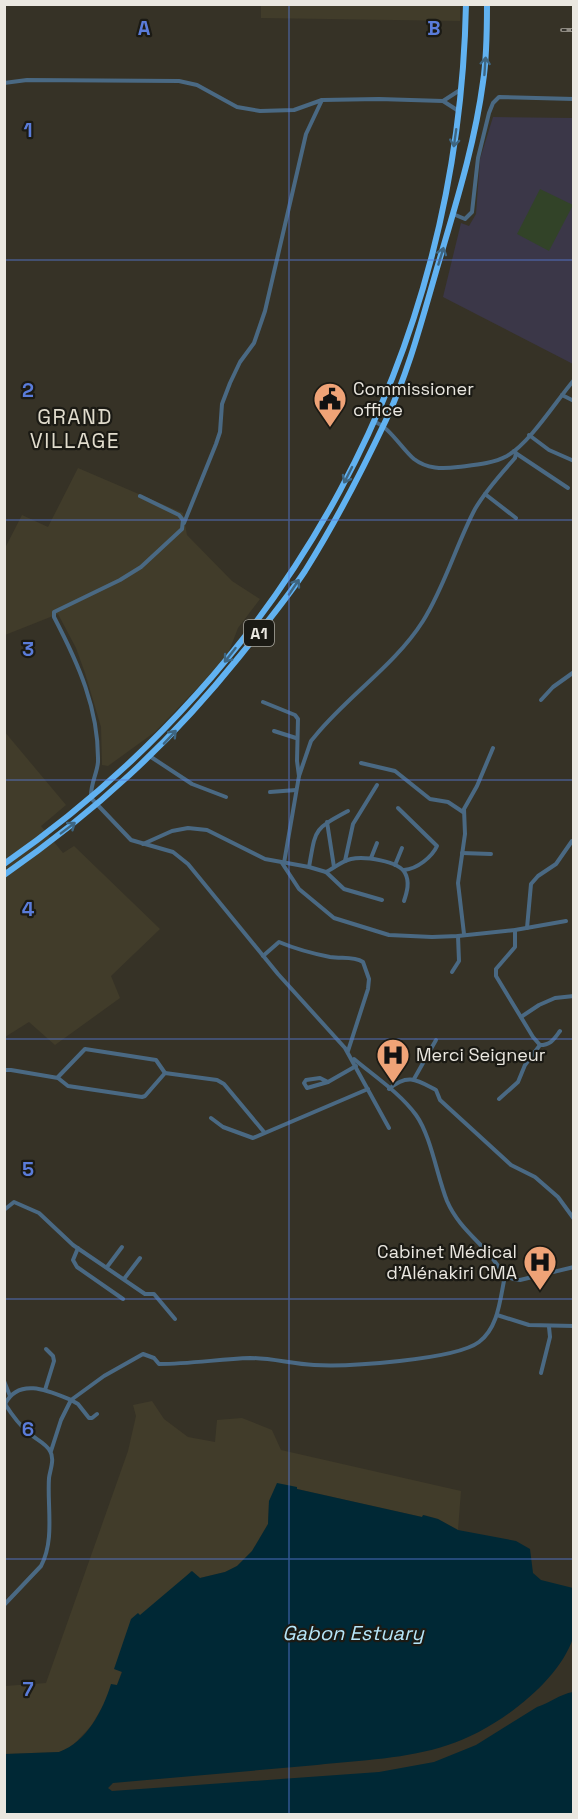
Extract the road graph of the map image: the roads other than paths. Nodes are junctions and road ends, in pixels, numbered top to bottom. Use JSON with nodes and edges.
{"nodes":[{"id":1,"x":466,"y":4,"type":"edge"},
{"id":2,"x":487,"y":4,"type":"edge"},
{"id":3,"x":4,"y":83,"type":"edge"},
{"id":4,"x":460,"y":90,"type":"junction"},
{"id":5,"x":573,"y":99,"type":"edge"},
{"id":6,"x":322,"y":100,"type":"junction"},
{"id":7,"x":443,"y":101,"type":"junction"},
{"id":8,"x":458,"y":112,"type":"junction"},
{"id":9,"x":452,"y":214,"type":"junction"},
{"id":10,"x":573,"y":380,"type":"edge"},
{"id":11,"x":562,"y":395,"type":"junction"},
{"id":12,"x":573,"y":401,"type":"edge"},
{"id":13,"x":374,"y":423,"type":"junction"},
{"id":14,"x":382,"y":428,"type":"junction"},
{"id":15,"x":529,"y":435,"type":"junction"},
{"id":16,"x":515,"y":452,"type":"junction"},
{"id":17,"x":573,"y":460,"type":"edge"},
{"id":18,"x":568,"y":488,"type":"dead end"},
{"id":19,"x":485,"y":494,"type":"junction"},
{"id":20,"x":140,"y":496,"type":"dead end"},
{"id":21,"x":516,"y":518,"type":"dead end"},
{"id":22,"x":182,"y":529,"type":"junction"},
{"id":23,"x":573,"y":672,"type":"edge"},
{"id":24,"x":541,"y":700,"type":"dead end"},
{"id":25,"x":262,"y":702,"type":"dead end"},
{"id":26,"x":274,"y":731,"type":"dead end"},
{"id":27,"x":296,"y":738,"type":"junction"},
{"id":28,"x":493,"y":748,"type":"dead end"},
{"id":29,"x":151,"y":756,"type":"junction"},
{"id":30,"x":361,"y":763,"type":"dead end"},
{"id":31,"x":299,"y":776,"type":"junction"},
{"id":32,"x":376,"y":785,"type":"dead end"},
{"id":33,"x":297,"y":790,"type":"junction"},
{"id":34,"x":270,"y":792,"type":"dead end"},
{"id":35,"x":226,"y":797,"type":"dead end"},
{"id":36,"x":91,"y":798,"type":"junction"},
{"id":37,"x":97,"y":806,"type":"junction"},
{"id":38,"x":398,"y":808,"type":"dead end"},
{"id":39,"x":348,"y":811,"type":"dead end"},
{"id":40,"x":464,"y":812,"type":"junction"},
{"id":41,"x":327,"y":822,"type":"junction"},
{"id":42,"x":572,"y":841,"type":"edge"},
{"id":43,"x":377,"y":843,"type":"dead end"},
{"id":44,"x":142,"y":844,"type":"junction"},
{"id":45,"x":402,"y":848,"type":"dead end"},
{"id":46,"x":462,"y":853,"type":"junction"},
{"id":47,"x":490,"y":855,"type":"dead end"},
{"id":48,"x":371,"y":858,"type":"junction"},
{"id":49,"x":344,"y":862,"type":"junction"},
{"id":50,"x":283,"y":863,"type":"junction"},
{"id":51,"x":4,"y":864,"type":"edge"},
{"id":52,"x":395,"y":865,"type":"junction"},
{"id":53,"x":309,"y":867,"type":"junction"},
{"id":54,"x":334,"y":867,"type":"junction"},
{"id":55,"x":404,"y":870,"type":"junction"},
{"id":56,"x":326,"y":872,"type":"junction"},
{"id":57,"x":4,"y":874,"type":"edge"},
{"id":58,"x":382,"y":900,"type":"dead end"},
{"id":59,"x":404,"y":901,"type":"dead end"},
{"id":60,"x":566,"y":921,"type":"dead end"},
{"id":61,"x":527,"y":928,"type":"junction"},
{"id":62,"x":515,"y":930,"type":"junction"},
{"id":63,"x":464,"y":934,"type":"junction"},
{"id":64,"x":458,"y":936,"type":"junction"},
{"id":65,"x":263,"y":956,"type":"junction"},
{"id":66,"x":452,"y":972,"type":"dead end"},
{"id":67,"x":573,"y":996,"type":"edge"},
{"id":68,"x":521,"y":1017,"type":"junction"},
{"id":69,"x":560,"y":1030,"type":"dead end"},
{"id":70,"x":436,"y":1040,"type":"dead end"},
{"id":71,"x":540,"y":1045,"type":"junction"},
{"id":72,"x":347,"y":1052,"type":"junction"},
{"id":73,"x":351,"y":1057,"type":"junction"},
{"id":74,"x":356,"y":1066,"type":"junction"},
{"id":75,"x":4,"y":1070,"type":"edge"},
{"id":76,"x":165,"y":1073,"type":"junction"},
{"id":77,"x":58,"y":1078,"type":"junction"},
{"id":78,"x":414,"y":1079,"type":"junction"},
{"id":79,"x":328,"y":1082,"type":"junction"},
{"id":80,"x":368,"y":1089,"type":"junction"},
{"id":81,"x":389,"y":1089,"type":"junction"},
{"id":82,"x":499,"y":1099,"type":"dead end"},
{"id":83,"x":211,"y":1118,"type":"dead end"},
{"id":84,"x":389,"y":1128,"type":"dead end"},
{"id":85,"x":264,"y":1132,"type":"junction"},
{"id":86,"x":4,"y":1210,"type":"edge"},
{"id":87,"x":573,"y":1220,"type":"edge"},
{"id":88,"x":122,"y":1247,"type":"dead end"},
{"id":89,"x":78,"y":1248,"type":"junction"},
{"id":90,"x":140,"y":1258,"type":"dead end"},
{"id":91,"x":573,"y":1267,"type":"edge"},
{"id":92,"x":107,"y":1268,"type":"junction"},
{"id":93,"x":505,"y":1276,"type":"junction"},
{"id":94,"x":124,"y":1279,"type":"junction"},
{"id":95,"x":123,"y":1299,"type":"dead end"},
{"id":96,"x":497,"y":1315,"type":"junction"},
{"id":97,"x":175,"y":1319,"type":"dead end"},
{"id":98,"x":573,"y":1326,"type":"edge"},
{"id":99,"x":549,"y":1327,"type":"junction"},
{"id":100,"x":46,"y":1348,"type":"dead end"},
{"id":101,"x":541,"y":1373,"type":"dead end"},
{"id":102,"x":4,"y":1381,"type":"edge"},
{"id":103,"x":45,"y":1390,"type":"junction"},
{"id":104,"x":10,"y":1396,"type":"junction"},
{"id":105,"x":71,"y":1400,"type":"junction"},
{"id":106,"x":5,"y":1404,"type":"edge"},
{"id":107,"x":97,"y":1414,"type":"dead end"},
{"id":108,"x":51,"y":1451,"type":"junction"},
{"id":109,"x":4,"y":1605,"type":"edge"}],
"edges":[{"from":1,"to":4,"type":"highway","number":"A1"},
{"from":9,"to":2,"type":"highway","number":"A1","one_way":true},
{"from":3,"to":6,"type":"street"},
{"from":4,"to":7,"type":"street"},
{"from":4,"to":8,"type":"highway","number":"A1"},
{"from":5,"to":9,"type":"street"},
{"from":6,"to":7,"type":"street"},
{"from":6,"to":22,"type":"street"},
{"from":7,"to":8,"type":"street"},
{"from":8,"to":13,"type":"highway","number":"A1","one_way":true},
{"from":14,"to":9,"type":"highway","number":"A1","one_way":true},
{"from":10,"to":11,"type":"street"},
{"from":11,"to":12,"type":"street"},
{"from":11,"to":15,"type":"street"},
{"from":13,"to":14,"type":"street"},
{"from":13,"to":36,"type":"highway","number":"A1","one_way":true},
{"from":14,"to":16,"type":"street"},
{"from":29,"to":14,"type":"highway","number":"A1","one_way":true},
{"from":15,"to":16,"type":"street"},
{"from":15,"to":17,"type":"street"},
{"from":16,"to":18,"type":"street"},
{"from":16,"to":19,"type":"street"},
{"from":19,"to":21,"type":"street"},
{"from":19,"to":31,"type":"street"},
{"from":20,"to":22,"type":"street"},
{"from":22,"to":36,"type":"street"},
{"from":23,"to":24,"type":"street"},
{"from":25,"to":27,"type":"street"},
{"from":26,"to":27,"type":"street"},
{"from":27,"to":31,"type":"street"},
{"from":28,"to":40,"type":"street"},
{"from":29,"to":35,"type":"street"},
{"from":29,"to":37,"type":"highway","number":"A1"},
{"from":30,"to":40,"type":"street"},
{"from":31,"to":33,"type":"street"},
{"from":32,"to":49,"type":"street"},
{"from":33,"to":34,"type":"street"},
{"from":33,"to":50,"type":"street"},
{"from":36,"to":37,"type":"street"},
{"from":36,"to":51,"type":"highway","number":"A1"},
{"from":37,"to":44,"type":"street"},
{"from":57,"to":37,"type":"highway","number":"A1","one_way":true},
{"from":38,"to":55,"type":"street"},
{"from":39,"to":41,"type":"street"},
{"from":40,"to":46,"type":"street"},
{"from":41,"to":53,"type":"street"},
{"from":41,"to":54,"type":"street"},
{"from":42,"to":61,"type":"street"},
{"from":43,"to":48,"type":"street"},
{"from":44,"to":50,"type":"street"},
{"from":44,"to":65,"type":"street"},
{"from":45,"to":52,"type":"street"},
{"from":46,"to":47,"type":"street"},
{"from":46,"to":63,"type":"street"},
{"from":48,"to":49,"type":"street"},
{"from":48,"to":52,"type":"street"},
{"from":49,"to":54,"type":"street"},
{"from":50,"to":53,"type":"street"},
{"from":50,"to":64,"type":"street"},
{"from":52,"to":55,"type":"street"},
{"from":53,"to":56,"type":"street"},
{"from":54,"to":56,"type":"street"},
{"from":55,"to":59,"type":"street"},
{"from":56,"to":58,"type":"street"},
{"from":60,"to":61,"type":"street"},
{"from":61,"to":62,"type":"street"},
{"from":62,"to":63,"type":"street"},
{"from":62,"to":68,"type":"street"},
{"from":63,"to":64,"type":"street"},
{"from":64,"to":66,"type":"street"},
{"from":65,"to":72,"type":"street"},
{"from":65,"to":72,"type":"street"},
{"from":67,"to":68,"type":"street"},
{"from":68,"to":71,"type":"street"},
{"from":69,"to":71,"type":"street"},
{"from":70,"to":78,"type":"street"},
{"from":71,"to":82,"type":"street"},
{"from":72,"to":73,"type":"street"},
{"from":73,"to":74,"type":"street"},
{"from":73,"to":81,"type":"street"},
{"from":74,"to":79,"type":"street"},
{"from":74,"to":80,"type":"street"},
{"from":75,"to":77,"type":"street"},
{"from":76,"to":77,"type":"street"},
{"from":76,"to":77,"type":"street"},
{"from":76,"to":85,"type":"street"},
{"from":78,"to":81,"type":"street"},
{"from":78,"to":87,"type":"street"},
{"from":79,"to":79,"type":"street"},
{"from":80,"to":84,"type":"street"},
{"from":80,"to":85,"type":"street"},
{"from":81,"to":93,"type":"street"},
{"from":83,"to":85,"type":"street"},
{"from":86,"to":89,"type":"street"},
{"from":88,"to":92,"type":"street"},
{"from":89,"to":92,"type":"street"},
{"from":89,"to":95,"type":"street"},
{"from":90,"to":94,"type":"street"},
{"from":91,"to":93,"type":"street"},
{"from":92,"to":94,"type":"street"},
{"from":93,"to":96,"type":"street"},
{"from":94,"to":97,"type":"street"},
{"from":96,"to":99,"type":"street"},
{"from":96,"to":105,"type":"street"},
{"from":98,"to":99,"type":"street"},
{"from":99,"to":101,"type":"street"},
{"from":100,"to":103,"type":"street"},
{"from":102,"to":104,"type":"street"},
{"from":103,"to":104,"type":"street"},
{"from":103,"to":105,"type":"street"},
{"from":104,"to":106,"type":"street"},
{"from":105,"to":107,"type":"street"},
{"from":105,"to":108,"type":"street"},
{"from":106,"to":108,"type":"street"},
{"from":108,"to":109,"type":"street"}]}
